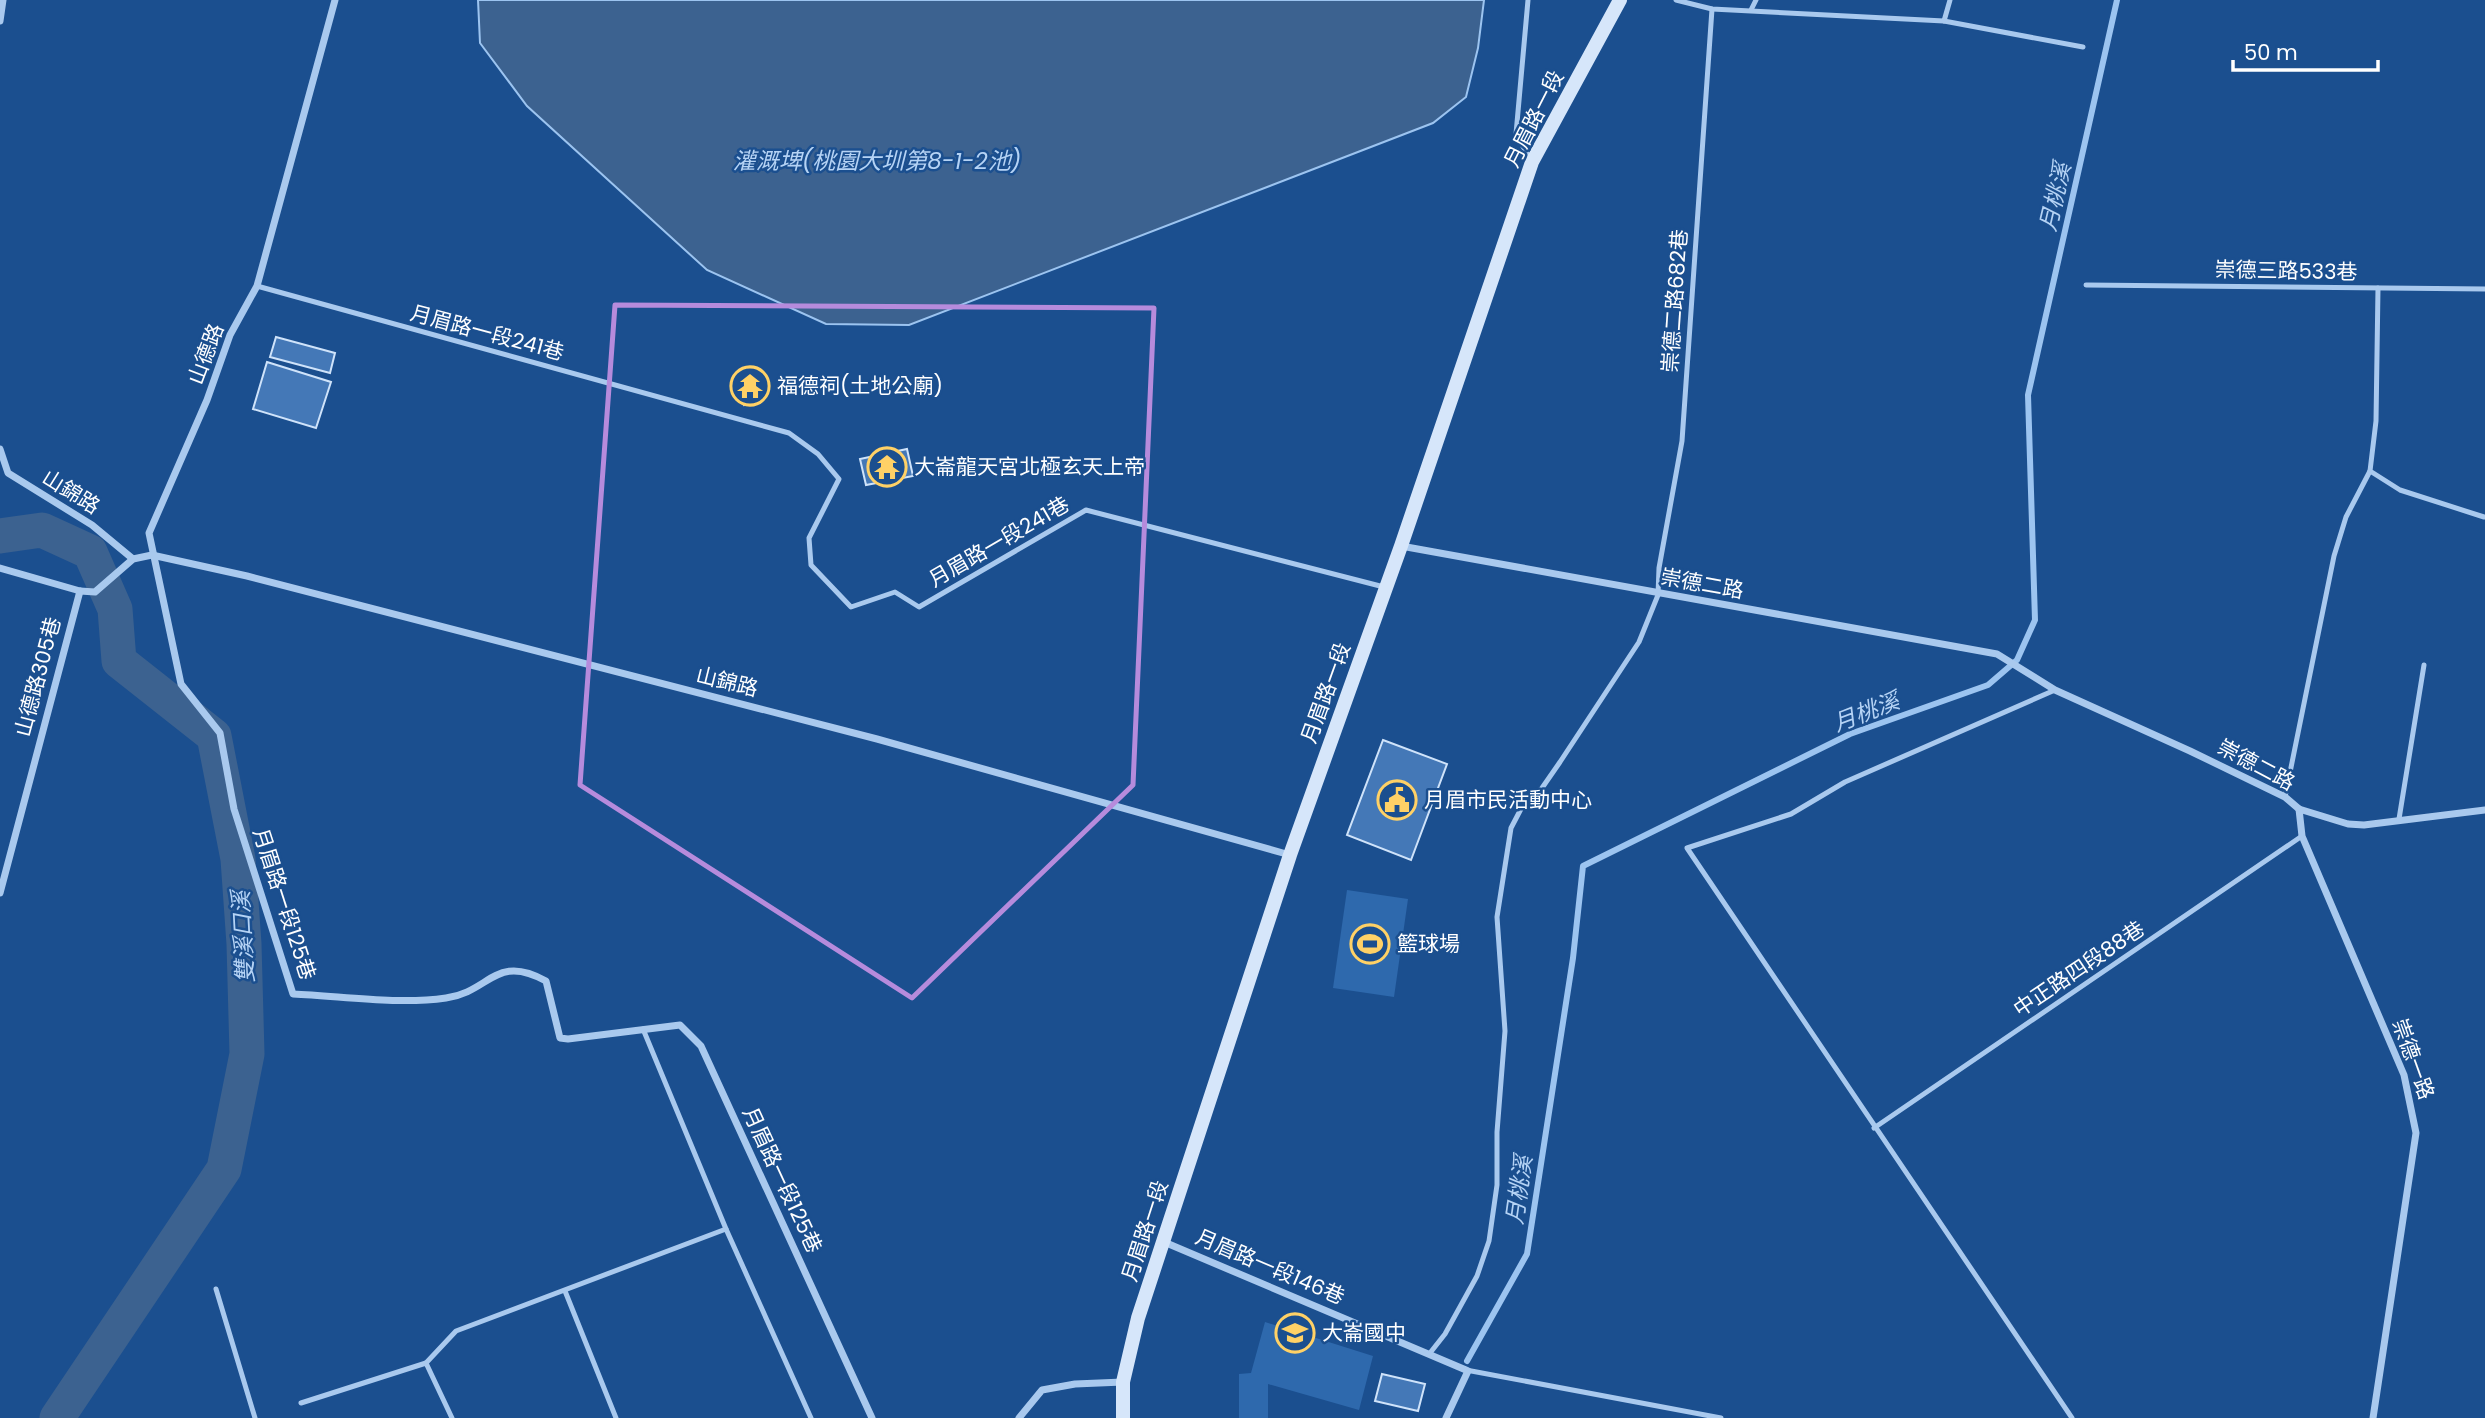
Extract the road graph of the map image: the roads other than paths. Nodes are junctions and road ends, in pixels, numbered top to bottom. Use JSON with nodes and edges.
{"nodes":[{"id":1,"x":3,"y":0,"type":"edge"},
{"id":2,"x":335,"y":0,"type":"edge"},
{"id":3,"x":1528,"y":0,"type":"edge"},
{"id":4,"x":1620,"y":0,"type":"edge"},
{"id":5,"x":1676,"y":0,"type":"edge"},
{"id":6,"x":1756,"y":0,"type":"edge"},
{"id":7,"x":1950,"y":0,"type":"edge"},
{"id":8,"x":1713,"y":9,"type":"junction"},
{"id":9,"x":1751,"y":10,"type":"junction"},
{"id":10,"x":0,"y":21,"type":"edge"},
{"id":11,"x":1944,"y":21,"type":"junction"},
{"id":12,"x":2083,"y":47,"type":"dead end"},
{"id":13,"x":1532,"y":162,"type":"junction"},
{"id":14,"x":2086,"y":285,"type":"dead end"},
{"id":15,"x":257,"y":286,"type":"junction"},
{"id":16,"x":2378,"y":288,"type":"junction"},
{"id":17,"x":2485,"y":289,"type":"edge"},
{"id":18,"x":0,"y":449,"type":"edge"},
{"id":19,"x":2370,"y":471,"type":"junction"},
{"id":20,"x":2484,"y":517,"type":"edge"},
{"id":21,"x":1401,"y":546,"type":"junction"},
{"id":22,"x":152,"y":555,"type":"junction"},
{"id":23,"x":133,"y":559,"type":"junction"},
{"id":24,"x":0,"y":568,"type":"edge"},
{"id":25,"x":1387,"y":588,"type":"junction"},
{"id":26,"x":80,"y":591,"type":"junction"},
{"id":27,"x":1658,"y":594,"type":"junction"},
{"id":28,"x":2424,"y":666,"type":"dead end"},
{"id":29,"x":2055,"y":690,"type":"junction"},
{"id":30,"x":2285,"y":797,"type":"junction"},
{"id":31,"x":2485,"y":802,"type":"edge"},
{"id":32,"x":2299,"y":809,"type":"junction"},
{"id":33,"x":2482,"y":811,"type":"edge"},
{"id":34,"x":2399,"y":819,"type":"junction"},
{"id":35,"x":2302,"y":836,"type":"junction"},
{"id":36,"x":1290,"y":855,"type":"junction"},
{"id":37,"x":0,"y":893,"type":"edge"},
{"id":38,"x":643,"y":1029,"type":"junction"},
{"id":39,"x":1874,"y":1128,"type":"junction"},
{"id":40,"x":726,"y":1228,"type":"junction"},
{"id":41,"x":1164,"y":1242,"type":"junction"},
{"id":42,"x":216,"y":1289,"type":"dead end"},
{"id":43,"x":565,"y":1292,"type":"junction"},
{"id":44,"x":1430,"y":1353,"type":"junction"},
{"id":45,"x":426,"y":1363,"type":"junction"},
{"id":46,"x":1467,"y":1370,"type":"junction"},
{"id":47,"x":1123,"y":1382,"type":"junction"},
{"id":48,"x":301,"y":1403,"type":"dead end"},
{"id":49,"x":255,"y":1418,"type":"edge"},
{"id":50,"x":452,"y":1418,"type":"edge"},
{"id":51,"x":616,"y":1418,"type":"edge"},
{"id":52,"x":811,"y":1418,"type":"edge"},
{"id":53,"x":872,"y":1418,"type":"edge"},
{"id":54,"x":1019,"y":1418,"type":"edge"},
{"id":55,"x":1123,"y":1418,"type":"edge"},
{"id":56,"x":1446,"y":1418,"type":"edge"},
{"id":57,"x":1721,"y":1418,"type":"edge"},
{"id":58,"x":2072,"y":1418,"type":"edge"},
{"id":59,"x":2373,"y":1418,"type":"edge"}],
"edges":[{"from":1,"to":10,"type":"street"},
{"from":2,"to":15,"type":"street","name":"山德路"},
{"from":3,"to":13,"type":"lane"},
{"from":4,"to":13,"type":"street","name":"月眉路一段"},
{"from":5,"to":8,"type":"lane"},
{"from":6,"to":9,"type":"lane"},
{"from":7,"to":11,"type":"lane"},
{"from":8,"to":9,"type":"lane"},
{"from":8,"to":27,"type":"lane","name":"崇德二路682巷"},
{"from":9,"to":11,"type":"lane"},
{"from":11,"to":12,"type":"lane"},
{"from":13,"to":21,"type":"street","name":"月眉路一段"},
{"from":14,"to":16,"type":"lane","name":"崇德三路533巷"},
{"from":15,"to":22,"type":"street","name":"山德路"},
{"from":15,"to":25,"type":"lane","name":"月眉路一段241巷"},
{"from":16,"to":17,"type":"lane","name":"崇德三路533巷"},
{"from":16,"to":19,"type":"lane"},
{"from":18,"to":23,"type":"street","name":"山錦路"},
{"from":19,"to":20,"type":"lane"},
{"from":19,"to":30,"type":"lane"},
{"from":21,"to":25,"type":"street","name":"月眉路一段"},
{"from":21,"to":27,"type":"street","name":"崇德二路"},
{"from":22,"to":23,"type":"street"},
{"from":22,"to":36,"type":"street","name":"山錦路"},
{"from":22,"to":38,"type":"street","name":"月眉路一段125巷"},
{"from":23,"to":26,"type":"street"},
{"from":24,"to":26,"type":"street"},
{"from":25,"to":36,"type":"street","name":"月眉路一段"},
{"from":26,"to":37,"type":"street","name":"山德路305巷"},
{"from":27,"to":29,"type":"street","name":"崇德二路"},
{"from":27,"to":44,"type":"lane","name":"崇德二路682巷"},
{"from":28,"to":34,"type":"lane"},
{"from":29,"to":30,"type":"street","name":"崇德二路"},
{"from":29,"to":39,"type":"lane"},
{"from":30,"to":32,"type":"street","name":"崇德二路"},
{"from":31,"to":33,"type":"lane"},
{"from":32,"to":34,"type":"street","name":"崇德二路"},
{"from":32,"to":35,"type":"street","name":"崇德一路"},
{"from":33,"to":34,"type":"street","name":"崇德二路"},
{"from":35,"to":39,"type":"lane","name":"中正路四段88巷"},
{"from":35,"to":59,"type":"street","name":"崇德一路"},
{"from":36,"to":41,"type":"street","name":"月眉路一段"},
{"from":38,"to":40,"type":"lane"},
{"from":38,"to":53,"type":"street","name":"月眉路一段125巷"},
{"from":39,"to":58,"type":"lane"},
{"from":40,"to":43,"type":"lane"},
{"from":40,"to":52,"type":"lane"},
{"from":41,"to":44,"type":"street","name":"月眉路一段146巷"},
{"from":41,"to":47,"type":"street","name":"月眉路一段"},
{"from":42,"to":49,"type":"lane"},
{"from":43,"to":45,"type":"lane"},
{"from":43,"to":51,"type":"lane"},
{"from":44,"to":46,"type":"street","name":"月眉路一段146巷"},
{"from":45,"to":48,"type":"lane"},
{"from":45,"to":50,"type":"lane"},
{"from":46,"to":56,"type":"street"},
{"from":46,"to":57,"type":"lane"},
{"from":47,"to":54,"type":"street"},
{"from":47,"to":55,"type":"street","name":"月眉路一段"}]}
